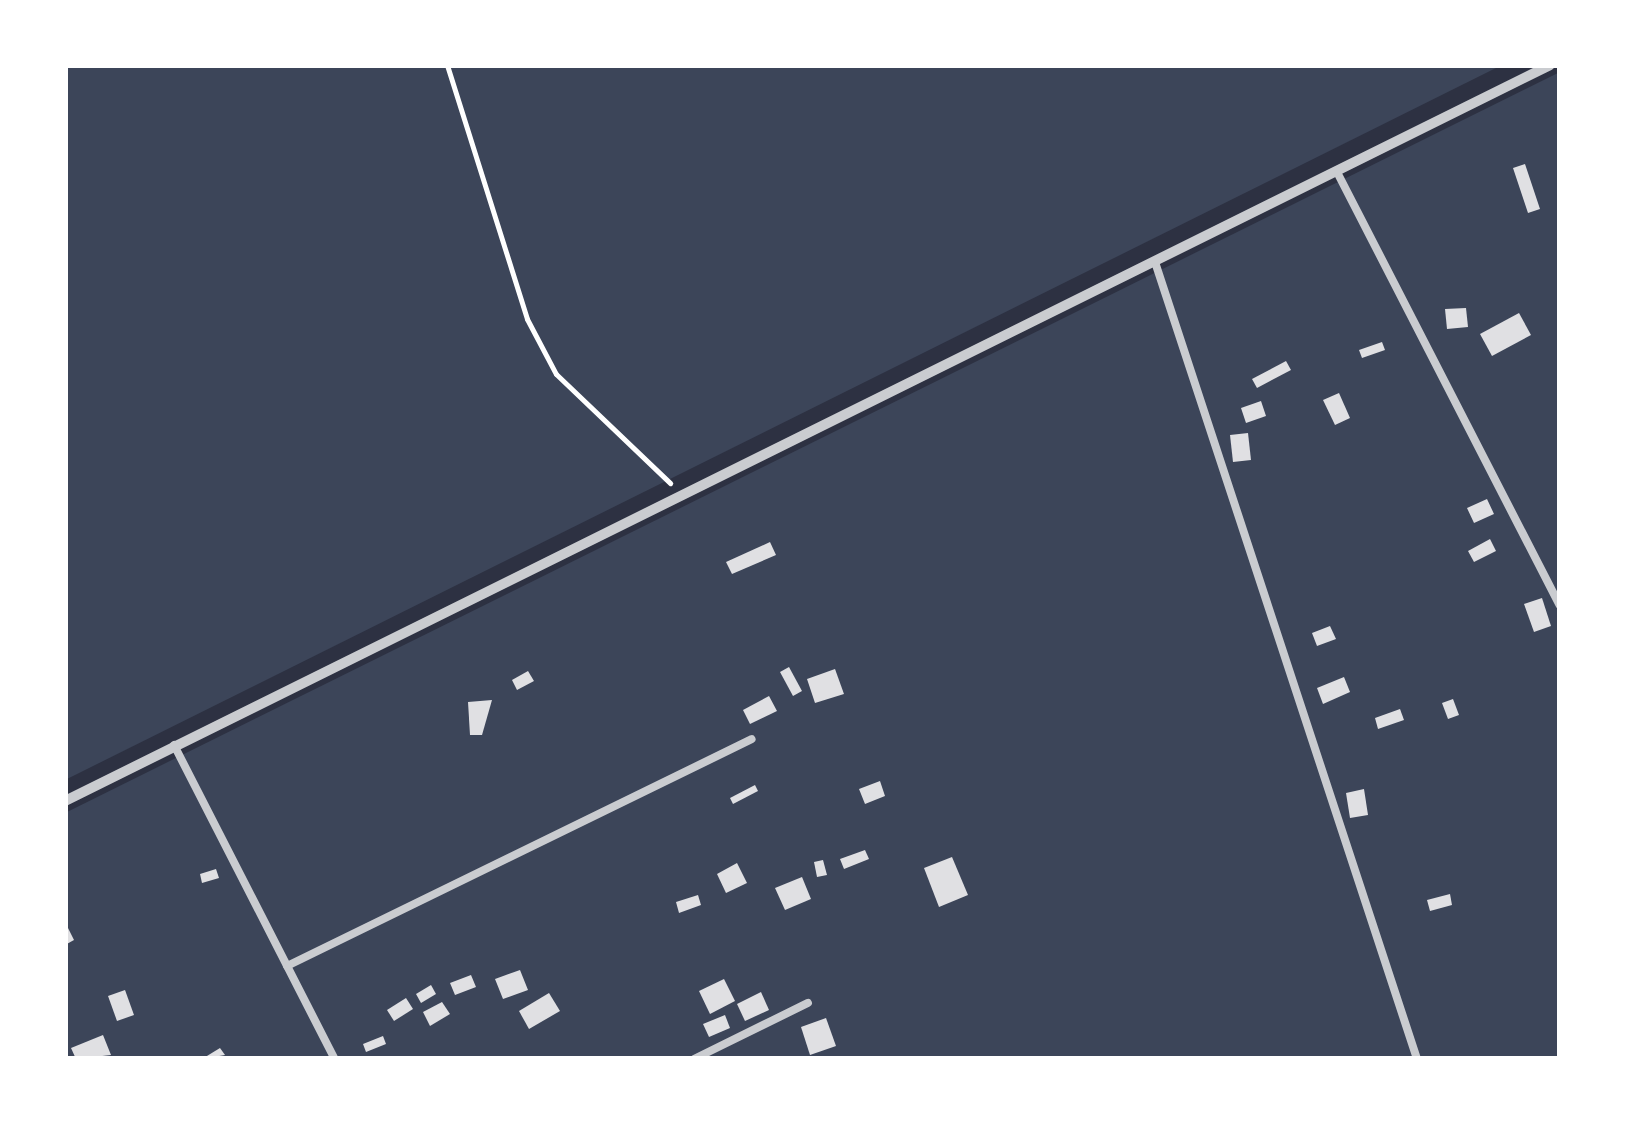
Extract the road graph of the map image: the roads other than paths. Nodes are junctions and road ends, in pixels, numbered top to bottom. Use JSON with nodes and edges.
{"nodes":[{"id":1,"x":1550,"y":65,"type":"edge"},
{"id":2,"x":1337,"y":172,"type":"junction"},
{"id":3,"x":1156,"y":262,"type":"junction"},
{"id":4,"x":1560,"y":605,"type":"edge"},
{"id":5,"x":752,"y":739,"type":"dead end"},
{"id":6,"x":174,"y":745,"type":"junction"},
{"id":7,"x":65,"y":801,"type":"edge"},
{"id":8,"x":287,"y":966,"type":"junction"},
{"id":9,"x":808,"y":1003,"type":"dead end"},
{"id":10,"x":335,"y":1059,"type":"edge"},
{"id":11,"x":694,"y":1059,"type":"edge"},
{"id":12,"x":1417,"y":1059,"type":"edge"}],
"edges":[{"from":1,"to":2,"type":"street"},
{"from":2,"to":3,"type":"street"},
{"from":2,"to":4,"type":"lane"},
{"from":3,"to":6,"type":"street"},
{"from":3,"to":12,"type":"lane"},
{"from":5,"to":8,"type":"lane"},
{"from":6,"to":7,"type":"street"},
{"from":6,"to":8,"type":"lane"},
{"from":8,"to":10,"type":"lane"},
{"from":9,"to":11,"type":"lane"}]}
